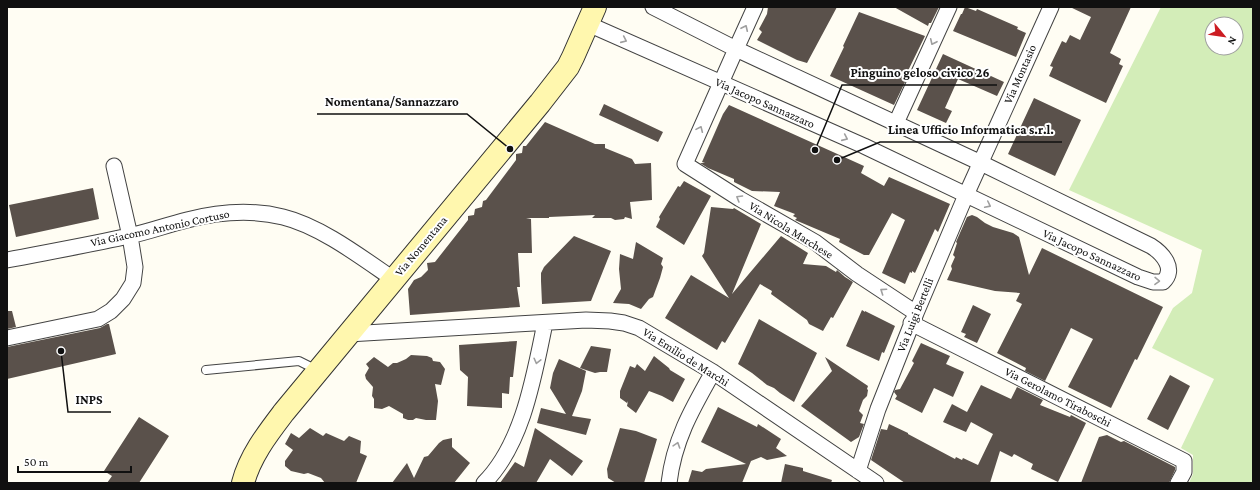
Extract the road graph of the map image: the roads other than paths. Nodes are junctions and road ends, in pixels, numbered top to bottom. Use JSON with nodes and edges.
{"nodes":[{"id":1,"x":653,"y":7,"type":"edge"},
{"id":2,"x":755,"y":7,"type":"edge"},
{"id":3,"x":949,"y":7,"type":"edge"},
{"id":4,"x":1051,"y":7,"type":"edge"},
{"id":5,"x":592,"y":15,"type":"edge"},
{"id":6,"x":736,"y":49,"type":"junction"},
{"id":7,"x":720,"y":83,"type":"junction"},
{"id":8,"x":896,"y":123,"type":"junction"},
{"id":9,"x":981,"y":163,"type":"junction"},
{"id":10,"x":114,"y":166,"type":"dead end"},
{"id":11,"x":966,"y":195,"type":"junction"},
{"id":12,"x":130,"y":236,"type":"junction"},
{"id":13,"x":7,"y":260,"type":"edge"},
{"id":14,"x":393,"y":279,"type":"junction"},
{"id":15,"x":914,"y":318,"type":"junction"},
{"id":16,"x":545,"y":323,"type":"junction"},
{"id":17,"x":348,"y":334,"type":"junction"},
{"id":18,"x":7,"y":338,"type":"edge"},
{"id":19,"x":206,"y":370,"type":"dead end"},
{"id":20,"x":318,"y":370,"type":"junction"},
{"id":21,"x":713,"y":372,"type":"junction"},
{"id":22,"x":866,"y":478,"type":"edge"},
{"id":23,"x":243,"y":483,"type":"edge"},
{"id":24,"x":484,"y":483,"type":"edge"},
{"id":25,"x":669,"y":483,"type":"edge"},
{"id":26,"x":1178,"y":483,"type":"edge"}],
"edges":[{"from":1,"to":6,"type":"street","name":"Via Jacopo Sannazzaro"},
{"from":6,"to":2,"type":"street","one_way":true},
{"from":3,"to":8,"type":"street","one_way":true},
{"from":4,"to":9,"type":"street","name":"Via Montasio"},
{"from":5,"to":7,"type":"street","name":"Via Jacopo Sannazzaro","one_way":true},
{"from":5,"to":14,"type":"main road","name":"Via Nomentana"},
{"from":6,"to":7,"type":"street"},
{"from":6,"to":8,"type":"street","name":"Via Jacopo Sannazzaro"},
{"from":7,"to":11,"type":"street","name":"Via Jacopo Sannazzaro","one_way":true},
{"from":15,"to":7,"type":"street","name":"Via Nicola Marchese","one_way":true},
{"from":8,"to":9,"type":"street","name":"Via Jacopo Sannazzaro"},
{"from":9,"to":11,"type":"street","name":"Via Luigi Bertelli"},
{"from":11,"to":9,"type":"street","name":"Via Jacopo Sannazzaro","one_way":true},
{"from":10,"to":12,"type":"street"},
{"from":11,"to":15,"type":"street","name":"Via Luigi Bertelli"},
{"from":12,"to":13,"type":"street","name":"Via Giacomo Antonio Cortuso"},
{"from":12,"to":14,"type":"street","name":"Via Giacomo Antonio Cortuso"},
{"from":12,"to":18,"type":"street"},
{"from":14,"to":17,"type":"main road","name":"Via Nomentana"},
{"from":15,"to":22,"type":"street","name":"Via Luigi Bertelli"},
{"from":15,"to":26,"type":"street","name":"Via Gerolamo Tiraboschi"},
{"from":16,"to":17,"type":"street","name":"Via Emilio de Marchi"},
{"from":16,"to":21,"type":"street","name":"Via Emilio de Marchi"},
{"from":16,"to":24,"type":"street","one_way":true},
{"from":17,"to":20,"type":"main road","name":"Via Nomentana"},
{"from":19,"to":20,"type":"lane"},
{"from":20,"to":23,"type":"main road","name":"Via Nomentana"},
{"from":21,"to":22,"type":"street","name":"Via Emilio de Marchi"},
{"from":25,"to":21,"type":"street","one_way":true}]}
